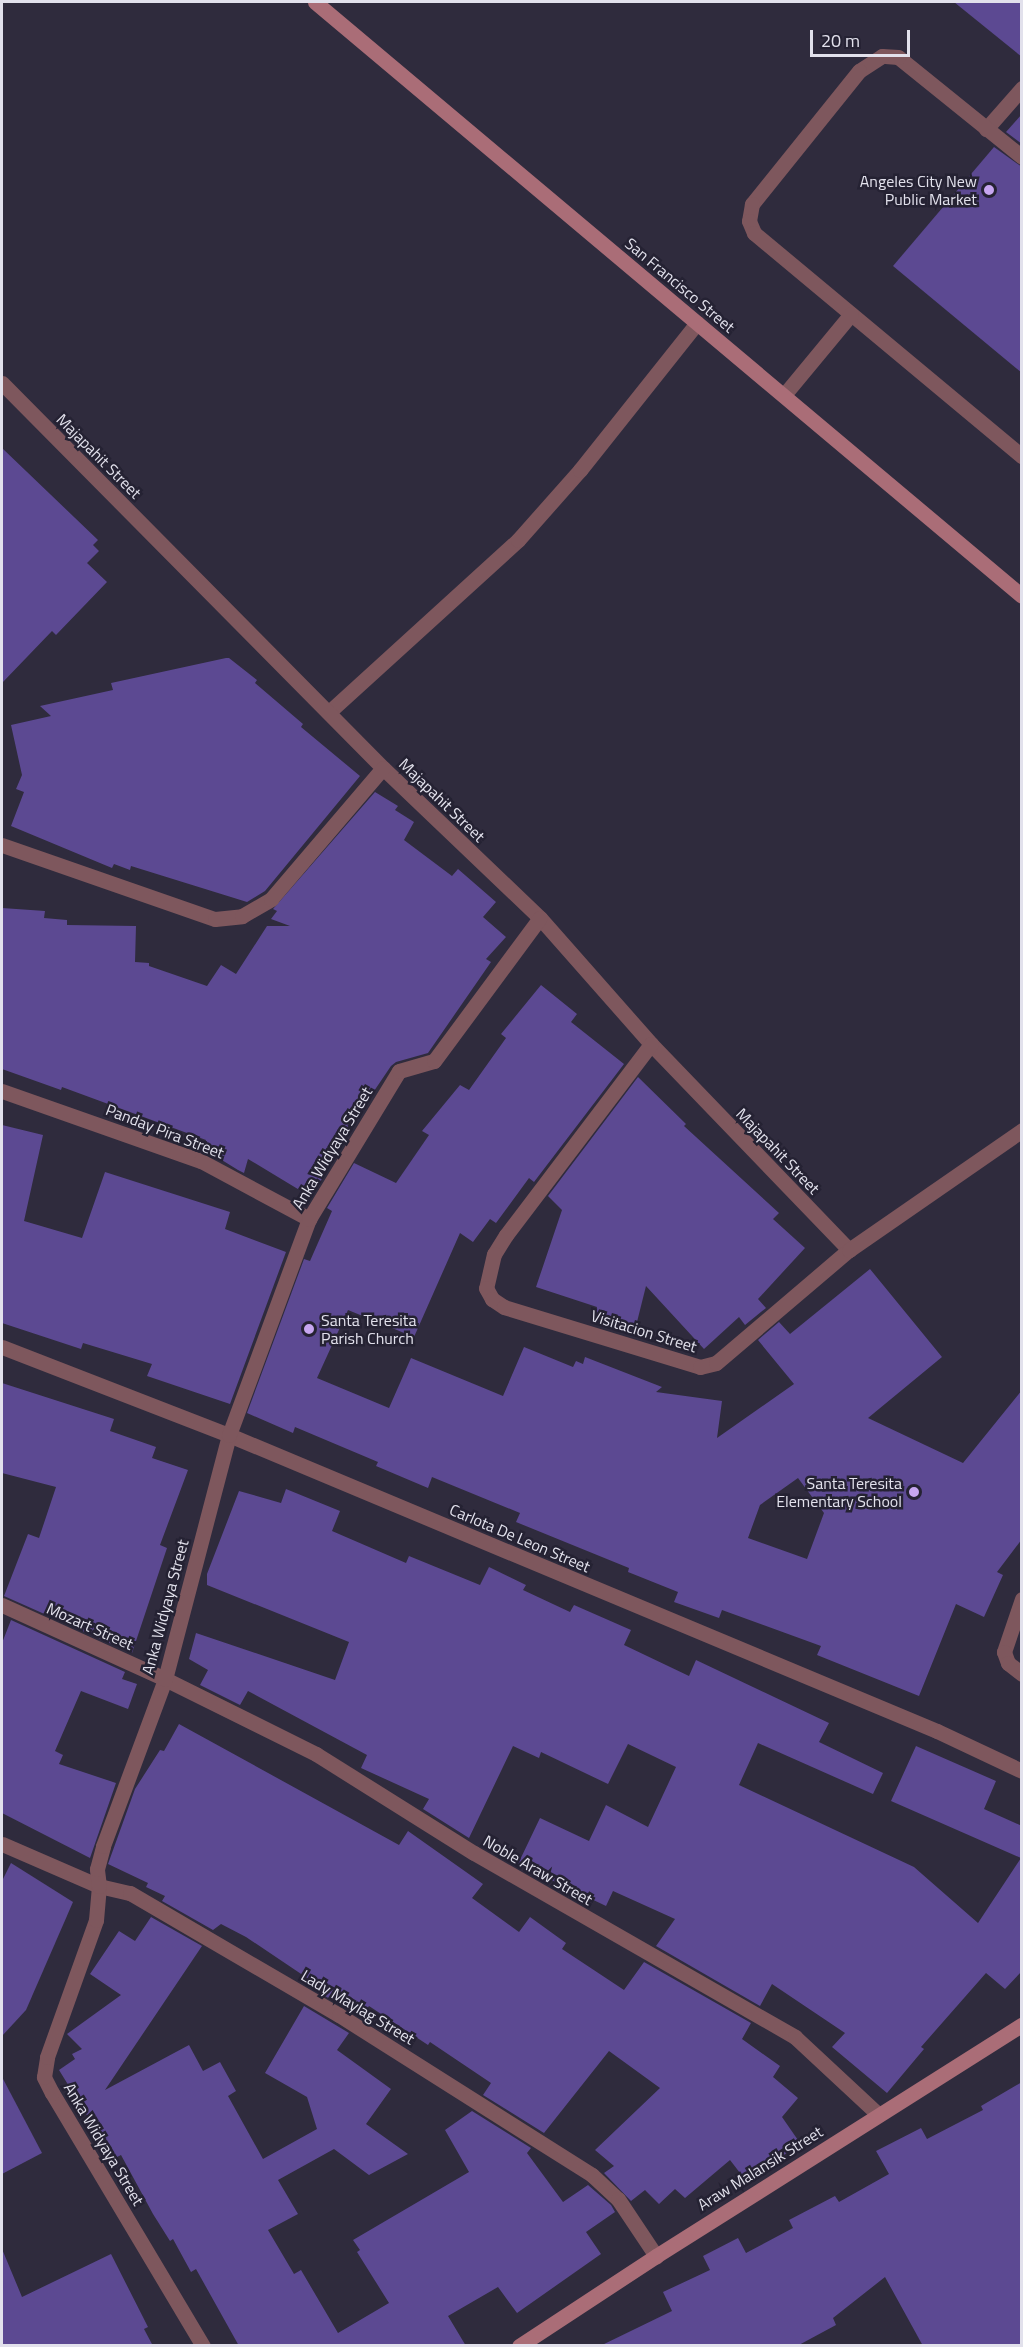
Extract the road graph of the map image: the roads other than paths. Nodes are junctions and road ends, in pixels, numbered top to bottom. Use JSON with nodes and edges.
{"nodes":[{"id":1,"x":315,"y":2,"type":"edge"},
{"id":2,"x":1022,"y":88,"type":"edge"},
{"id":3,"x":986,"y":129,"type":"junction"},
{"id":4,"x":1022,"y":157,"type":"edge"},
{"id":5,"x":851,"y":315,"type":"junction"},
{"id":6,"x":697,"y":323,"type":"junction"},
{"id":7,"x":2,"y":383,"type":"edge"},
{"id":8,"x":783,"y":395,"type":"junction"},
{"id":9,"x":1022,"y":456,"type":"edge"},
{"id":10,"x":1022,"y":596,"type":"edge"},
{"id":11,"x":329,"y":712,"type":"junction"},
{"id":12,"x":382,"y":768,"type":"junction"},
{"id":13,"x":2,"y":845,"type":"edge"},
{"id":14,"x":540,"y":918,"type":"junction"},
{"id":15,"x":651,"y":1044,"type":"junction"},
{"id":16,"x":2,"y":1091,"type":"edge"},
{"id":17,"x":1022,"y":1130,"type":"edge"},
{"id":18,"x":309,"y":1219,"type":"junction"},
{"id":19,"x":849,"y":1250,"type":"junction"},
{"id":20,"x":2,"y":1347,"type":"edge"},
{"id":21,"x":229,"y":1435,"type":"junction"},
{"id":22,"x":1022,"y":1599,"type":"edge"},
{"id":23,"x":2,"y":1605,"type":"edge"},
{"id":24,"x":1022,"y":1674,"type":"edge"},
{"id":25,"x":165,"y":1679,"type":"junction"},
{"id":26,"x":1022,"y":1771,"type":"edge"},
{"id":27,"x":2,"y":1844,"type":"edge"},
{"id":28,"x":99,"y":1886,"type":"junction"},
{"id":29,"x":1022,"y":2025,"type":"edge"},
{"id":30,"x":878,"y":2114,"type":"junction"},
{"id":31,"x":656,"y":2256,"type":"junction"},
{"id":32,"x":203,"y":2346,"type":"edge"},
{"id":33,"x":519,"y":2346,"type":"edge"}],
"edges":[{"from":1,"to":6,"type":"street","name":"San Francisco Street"},
{"from":2,"to":3,"type":"street"},
{"from":3,"to":4,"type":"street"},
{"from":3,"to":5,"type":"street"},
{"from":5,"to":8,"type":"street"},
{"from":5,"to":9,"type":"street"},
{"from":6,"to":8,"type":"street","name":"San Francisco Street"},
{"from":6,"to":11,"type":"street"},
{"from":7,"to":11,"type":"street","name":"Majapahit Street"},
{"from":8,"to":10,"type":"street","name":"San Francisco Street"},
{"from":11,"to":12,"type":"street","name":"Majapahit Street"},
{"from":12,"to":13,"type":"street"},
{"from":12,"to":14,"type":"street","name":"Majapahit Street"},
{"from":14,"to":15,"type":"street","name":"Majapahit Street"},
{"from":14,"to":18,"type":"street","name":"Anka Widyaya Street"},
{"from":15,"to":19,"type":"street","name":"Majapahit Street"},
{"from":15,"to":19,"type":"street","name":"Visitacion Street"},
{"from":16,"to":18,"type":"street","name":"Panday Pira Street"},
{"from":17,"to":19,"type":"street","name":"Visitacion Street"},
{"from":18,"to":21,"type":"street","name":"Anka Widyaya Street"},
{"from":20,"to":21,"type":"street","name":"Carlota De Leon Street"},
{"from":21,"to":25,"type":"street","name":"Anka Widyaya Street"},
{"from":21,"to":26,"type":"street","name":"Carlota De Leon Street"},
{"from":22,"to":24,"type":"street"},
{"from":23,"to":25,"type":"street","name":"Mozart Street"},
{"from":25,"to":28,"type":"street","name":"Anka Widyaya Street"},
{"from":25,"to":30,"type":"street","name":"Noble Araw Street"},
{"from":27,"to":28,"type":"street","name":"Lady Maylag Street"},
{"from":28,"to":31,"type":"street","name":"Lady Maylag Street"},
{"from":28,"to":32,"type":"street","name":"Anka Widyaya Street"},
{"from":29,"to":30,"type":"street","name":"Araw Malansik Street"},
{"from":30,"to":31,"type":"street","name":"Araw Malansik Street"},
{"from":31,"to":33,"type":"street","name":"Araw Malansik Street"}]}
